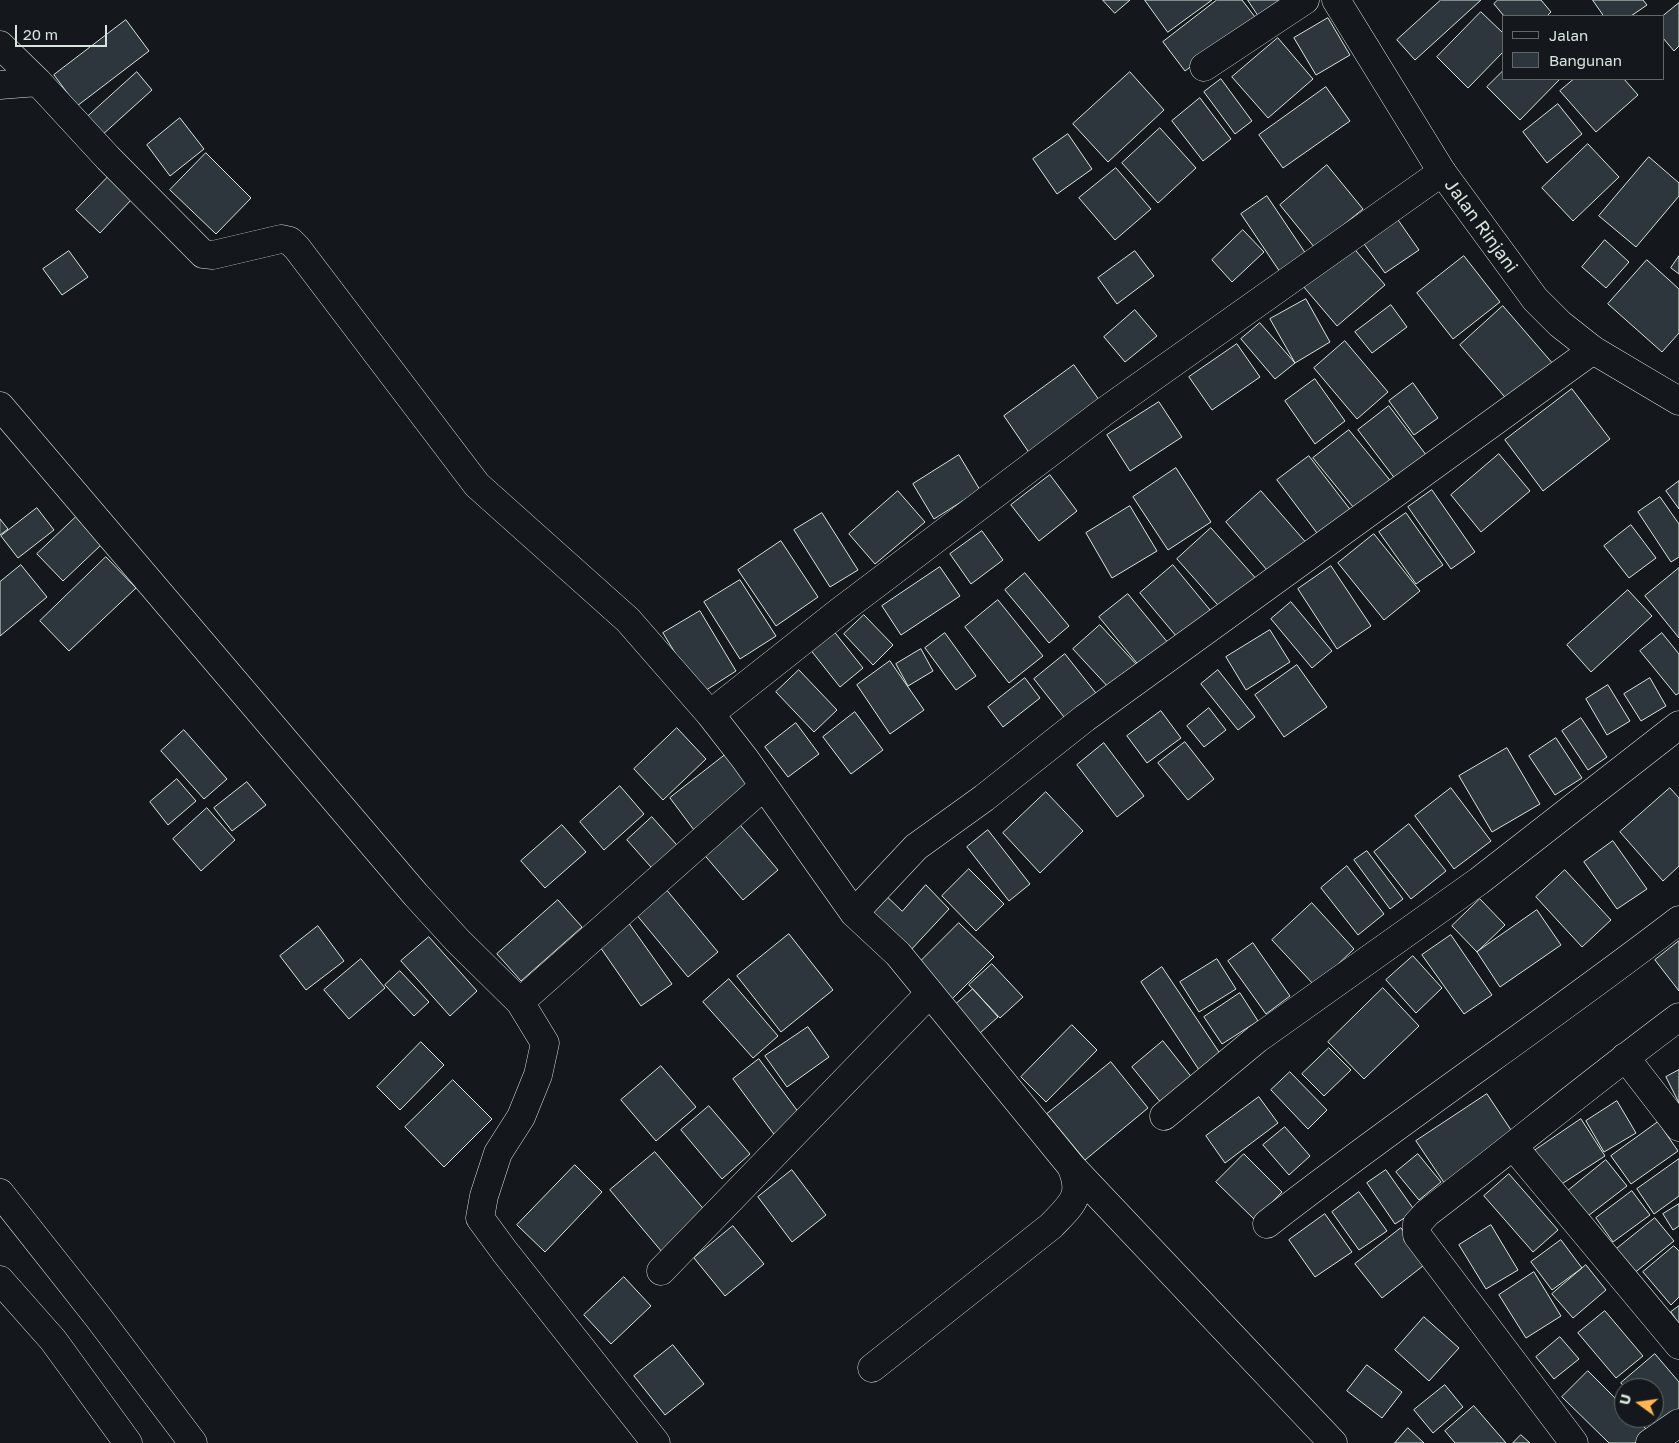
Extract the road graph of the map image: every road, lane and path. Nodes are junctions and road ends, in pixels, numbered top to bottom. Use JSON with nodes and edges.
{"nodes":[{"id":1,"x":1305,"y":0,"type":"edge"},
{"id":2,"x":1336,"y":0,"type":"edge"},
{"id":3,"x":0,"y":45,"type":"edge"},
{"id":4,"x":1204,"y":67,"type":"dead end"},
{"id":5,"x":38,"y":82,"type":"junction"},
{"id":6,"x":0,"y":85,"type":"edge"},
{"id":7,"x":1442,"y":172,"type":"junction"},
{"id":8,"x":1593,"y":350,"type":"junction"},
{"id":9,"x":1679,"y":401,"type":"edge"},
{"id":10,"x":0,"y":406,"type":"edge"},
{"id":11,"x":710,"y":714,"type":"junction"},
{"id":12,"x":1679,"y":725,"type":"edge"},
{"id":13,"x":764,"y":786,"type":"junction"},
{"id":14,"x":854,"y":912,"type":"junction"},
{"id":15,"x":1679,"y":920,"type":"edge"},
{"id":16,"x":930,"y":992,"type":"junction"},
{"id":17,"x":520,"y":1002,"type":"junction"},
{"id":18,"x":1679,"y":1017,"type":"edge"},
{"id":19,"x":1625,"y":1057,"type":"junction"},
{"id":20,"x":1164,"y":1116,"type":"dead end"},
{"id":21,"x":1679,"y":1127,"type":"edge"},
{"id":22,"x":1514,"y":1147,"type":"junction"},
{"id":23,"x":1071,"y":1166,"type":"junction"},
{"id":24,"x":0,"y":1194,"type":"edge"},
{"id":25,"x":1267,"y":1224,"type":"dead end"},
{"id":26,"x":661,"y":1271,"type":"dead end"},
{"id":27,"x":0,"y":1280,"type":"edge"},
{"id":28,"x":1679,"y":1345,"type":"edge"},
{"id":29,"x":872,"y":1368,"type":"dead end"},
{"id":30,"x":1679,"y":1423,"type":"edge"},
{"id":31,"x":128,"y":1443,"type":"edge"},
{"id":32,"x":193,"y":1443,"type":"edge"},
{"id":33,"x":656,"y":1443,"type":"edge"},
{"id":34,"x":1333,"y":1443,"type":"edge"},
{"id":35,"x":1574,"y":1443,"type":"edge"},
{"id":36,"x":1650,"y":1443,"type":"edge"}],
"edges":[{"from":1,"to":4,"type":"main road"},
{"from":2,"to":7,"type":"main road","name":"Jalan Rinjani"},
{"from":3,"to":5,"type":"main road"},
{"from":5,"to":6,"type":"main road"},
{"from":5,"to":11,"type":"main road"},
{"from":7,"to":8,"type":"main road","name":"Jalan Rinjani"},
{"from":7,"to":11,"type":"main road"},
{"from":8,"to":9,"type":"main road","name":"Jalan Rinjani"},
{"from":8,"to":14,"type":"main road"},
{"from":10,"to":17,"type":"main road"},
{"from":11,"to":13,"type":"main road"},
{"from":12,"to":20,"type":"main road"},
{"from":13,"to":14,"type":"main road"},
{"from":13,"to":17,"type":"main road"},
{"from":14,"to":16,"type":"main road"},
{"from":15,"to":25,"type":"main road"},
{"from":16,"to":23,"type":"main road"},
{"from":16,"to":26,"type":"main road"},
{"from":17,"to":33,"type":"main road"},
{"from":18,"to":19,"type":"main road"},
{"from":19,"to":21,"type":"main road"},
{"from":19,"to":22,"type":"main road"},
{"from":22,"to":28,"type":"main road"},
{"from":22,"to":35,"type":"main road"},
{"from":23,"to":29,"type":"main road"},
{"from":23,"to":34,"type":"main road"},
{"from":24,"to":32,"type":"main road"},
{"from":27,"to":31,"type":"main road"},
{"from":30,"to":36,"type":"main road"}]}
